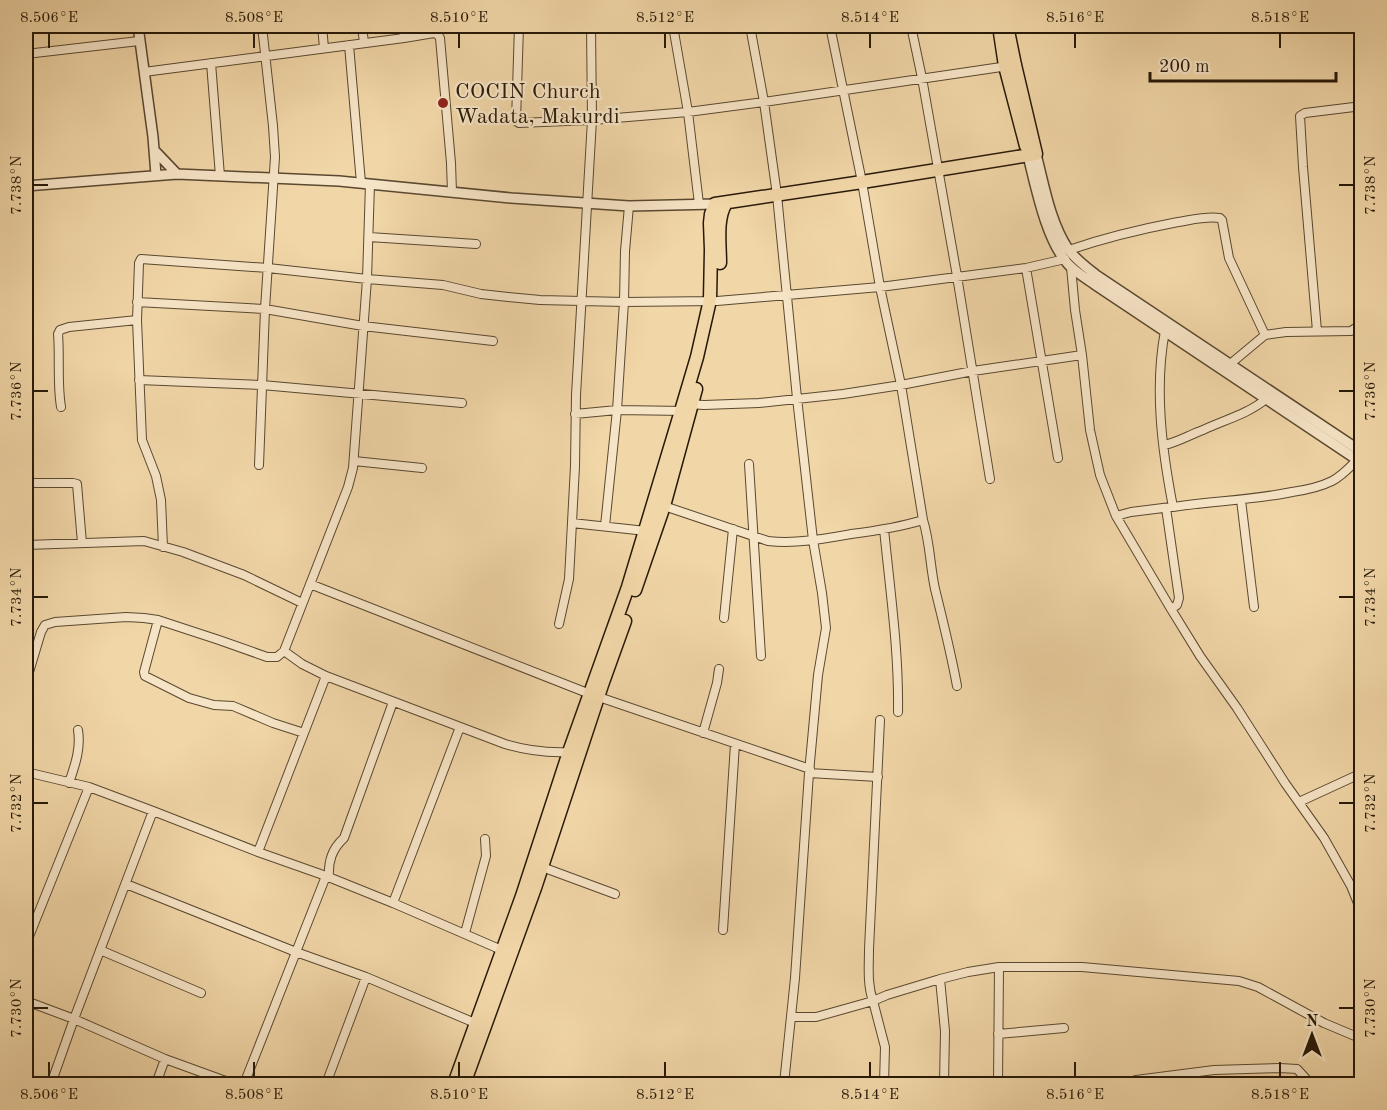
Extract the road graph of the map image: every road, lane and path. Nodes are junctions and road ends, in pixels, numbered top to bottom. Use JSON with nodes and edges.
{"nodes":[{"id":1,"x":138,"y":26,"type":"edge"},
{"id":2,"x":262,"y":26,"type":"edge"},
{"id":3,"x":322,"y":26,"type":"edge"},
{"id":4,"x":362,"y":26,"type":"edge"},
{"id":5,"x":403,"y":26,"type":"edge"},
{"id":6,"x":519,"y":26,"type":"edge"},
{"id":7,"x":591,"y":26,"type":"edge"},
{"id":8,"x":673,"y":26,"type":"edge"},
{"id":9,"x":750,"y":26,"type":"edge"},
{"id":10,"x":830,"y":26,"type":"edge"},
{"id":11,"x":911,"y":26,"type":"edge"},
{"id":12,"x":999,"y":26,"type":"edge"},
{"id":13,"x":1007,"y":26,"type":"edge"},
{"id":14,"x":404,"y":38,"type":"junction"},
{"id":15,"x":139,"y":42,"type":"junction"},
{"id":16,"x":364,"y":43,"type":"junction"},
{"id":17,"x":349,"y":45,"type":"junction"},
{"id":18,"x":324,"y":48,"type":"junction"},
{"id":19,"x":26,"y":54,"type":"edge"},
{"id":20,"x":265,"y":56,"type":"junction"},
{"id":21,"x":211,"y":63,"type":"junction"},
{"id":22,"x":1010,"y":66,"type":"junction"},
{"id":23,"x":144,"y":72,"type":"junction"},
{"id":24,"x":922,"y":78,"type":"junction"},
{"id":25,"x":844,"y":91,"type":"junction"},
{"id":26,"x":764,"y":102,"type":"junction"},
{"id":27,"x":1362,"y":106,"type":"edge"},
{"id":28,"x":688,"y":112,"type":"junction"},
{"id":29,"x":591,"y":120,"type":"junction"},
{"id":30,"x":155,"y":151,"type":"junction"},
{"id":31,"x":1030,"y":155,"type":"junction"},
{"id":32,"x":938,"y":170,"type":"junction"},
{"id":33,"x":177,"y":174,"type":"junction"},
{"id":34,"x":156,"y":175,"type":"junction"},
{"id":35,"x":220,"y":176,"type":"junction"},
{"id":36,"x":274,"y":179,"type":"junction"},
{"id":37,"x":862,"y":182,"type":"junction"},
{"id":38,"x":366,"y":184,"type":"junction"},
{"id":39,"x":26,"y":186,"type":"edge"},
{"id":40,"x":452,"y":192,"type":"junction"},
{"id":41,"x":777,"y":195,"type":"junction"},
{"id":42,"x":586,"y":202,"type":"junction"},
{"id":43,"x":720,"y":203,"type":"junction"},
{"id":44,"x":699,"y":204,"type":"junction"},
{"id":45,"x":629,"y":206,"type":"junction"},
{"id":46,"x":26,"y":217,"type":"edge"},
{"id":47,"x":369,"y":237,"type":"junction"},
{"id":48,"x":476,"y":244,"type":"dead end"},
{"id":49,"x":1068,"y":259,"type":"junction"},
{"id":50,"x":268,"y":268,"type":"junction"},
{"id":51,"x":1026,"y":268,"type":"junction"},
{"id":52,"x":26,"y":269,"type":"edge"},
{"id":53,"x":957,"y":276,"type":"junction"},
{"id":54,"x":367,"y":279,"type":"junction"},
{"id":55,"x":880,"y":287,"type":"junction"},
{"id":56,"x":787,"y":295,"type":"junction"},
{"id":57,"x":714,"y":300,"type":"junction"},
{"id":58,"x":581,"y":301,"type":"junction"},
{"id":59,"x":137,"y":302,"type":"junction"},
{"id":60,"x":624,"y":302,"type":"junction"},
{"id":61,"x":265,"y":309,"type":"junction"},
{"id":62,"x":1362,"y":316,"type":"edge"},
{"id":63,"x":137,"y":320,"type":"junction"},
{"id":64,"x":363,"y":326,"type":"junction"},
{"id":65,"x":1165,"y":331,"type":"junction"},
{"id":66,"x":1317,"y":331,"type":"junction"},
{"id":67,"x":1265,"y":335,"type":"junction"},
{"id":68,"x":493,"y":340,"type":"dead end"},
{"id":69,"x":1082,"y":355,"type":"junction"},
{"id":70,"x":1041,"y":360,"type":"junction"},
{"id":71,"x":1229,"y":365,"type":"junction"},
{"id":72,"x":973,"y":371,"type":"junction"},
{"id":73,"x":139,"y":380,"type":"junction"},
{"id":74,"x":262,"y":385,"type":"junction"},
{"id":75,"x":901,"y":385,"type":"junction"},
{"id":76,"x":359,"y":394,"type":"junction"},
{"id":77,"x":796,"y":398,"type":"junction"},
{"id":78,"x":1266,"y":399,"type":"junction"},
{"id":79,"x":462,"y":403,"type":"dead end"},
{"id":80,"x":61,"y":406,"type":"dead end"},
{"id":81,"x":687,"y":407,"type":"junction"},
{"id":82,"x":616,"y":410,"type":"junction"},
{"id":83,"x":576,"y":414,"type":"junction"},
{"id":84,"x":1164,"y":445,"type":"junction"},
{"id":85,"x":1058,"y":458,"type":"dead end"},
{"id":86,"x":1360,"y":458,"type":"edge"},
{"id":87,"x":354,"y":461,"type":"junction"},
{"id":88,"x":749,"y":464,"type":"dead end"},
{"id":89,"x":259,"y":465,"type":"dead end"},
{"id":90,"x":422,"y":468,"type":"dead end"},
{"id":91,"x":990,"y":479,"type":"dead end"},
{"id":92,"x":26,"y":483,"type":"edge"},
{"id":93,"x":1241,"y":500,"type":"junction"},
{"id":94,"x":664,"y":506,"type":"junction"},
{"id":95,"x":1169,"y":508,"type":"junction"},
{"id":96,"x":1116,"y":516,"type":"junction"},
{"id":97,"x":923,"y":519,"type":"junction"},
{"id":98,"x":572,"y":523,"type":"junction"},
{"id":99,"x":605,"y":526,"type":"junction"},
{"id":100,"x":733,"y":529,"type":"junction"},
{"id":101,"x":884,"y":529,"type":"junction"},
{"id":102,"x":646,"y":531,"type":"junction"},
{"id":103,"x":753,"y":536,"type":"junction"},
{"id":104,"x":813,"y":540,"type":"junction"},
{"id":105,"x":82,"y":543,"type":"junction"},
{"id":106,"x":26,"y":545,"type":"edge"},
{"id":107,"x":164,"y":547,"type":"junction"},
{"id":108,"x":310,"y":584,"type":"junction"},
{"id":109,"x":302,"y":603,"type":"junction"},
{"id":110,"x":1254,"y":607,"type":"dead end"},
{"id":111,"x":1171,"y":609,"type":"junction"},
{"id":112,"x":724,"y":618,"type":"dead end"},
{"id":113,"x":158,"y":620,"type":"junction"},
{"id":114,"x":559,"y":624,"type":"dead end"},
{"id":115,"x":284,"y":651,"type":"junction"},
{"id":116,"x":761,"y":656,"type":"dead end"},
{"id":117,"x":719,"y":669,"type":"dead end"},
{"id":118,"x":326,"y":676,"type":"junction"},
{"id":119,"x":26,"y":682,"type":"edge"},
{"id":120,"x":957,"y":686,"type":"dead end"},
{"id":121,"x":594,"y":696,"type":"junction"},
{"id":122,"x":393,"y":702,"type":"junction"},
{"id":123,"x":898,"y":712,"type":"dead end"},
{"id":124,"x":880,"y":720,"type":"dead end"},
{"id":125,"x":460,"y":727,"type":"junction"},
{"id":126,"x":78,"y":730,"type":"dead end"},
{"id":127,"x":703,"y":733,"type":"junction"},
{"id":128,"x":304,"y":734,"type":"junction"},
{"id":129,"x":735,"y":744,"type":"junction"},
{"id":130,"x":569,"y":752,"type":"junction"},
{"id":131,"x":810,"y":771,"type":"junction"},
{"id":132,"x":26,"y":772,"type":"edge"},
{"id":133,"x":1362,"y":773,"type":"edge"},
{"id":134,"x":878,"y":777,"type":"junction"},
{"id":135,"x":69,"y":783,"type":"junction"},
{"id":136,"x":89,"y":787,"type":"junction"},
{"id":137,"x":1299,"y":802,"type":"junction"},
{"id":138,"x":153,"y":811,"type":"junction"},
{"id":139,"x":485,"y":839,"type":"dead end"},
{"id":140,"x":258,"y":852,"type":"junction"},
{"id":141,"x":542,"y":867,"type":"junction"},
{"id":142,"x":328,"y":877,"type":"junction"},
{"id":143,"x":126,"y":884,"type":"junction"},
{"id":144,"x":615,"y":894,"type":"dead end"},
{"id":145,"x":393,"y":903,"type":"junction"},
{"id":146,"x":1362,"y":913,"type":"edge"},
{"id":147,"x":723,"y":930,"type":"dead end"},
{"id":148,"x":465,"y":933,"type":"junction"},
{"id":149,"x":26,"y":944,"type":"edge"},
{"id":150,"x":100,"y":950,"type":"junction"},
{"id":151,"x":296,"y":952,"type":"junction"},
{"id":152,"x":506,"y":952,"type":"junction"},
{"id":153,"x":999,"y":967,"type":"junction"},
{"id":154,"x":366,"y":977,"type":"junction"},
{"id":155,"x":940,"y":979,"type":"junction"},
{"id":156,"x":201,"y":993,"type":"dead end"},
{"id":157,"x":26,"y":1001,"type":"edge"},
{"id":158,"x":873,"y":1001,"type":"junction"},
{"id":159,"x":791,"y":1017,"type":"junction"},
{"id":160,"x":74,"y":1019,"type":"junction"},
{"id":161,"x":475,"y":1023,"type":"junction"},
{"id":162,"x":1064,"y":1028,"type":"dead end"},
{"id":163,"x":998,"y":1034,"type":"junction"},
{"id":164,"x":1362,"y":1040,"type":"edge"},
{"id":165,"x":165,"y":1059,"type":"junction"},
{"id":166,"x":1362,"y":1081,"type":"edge"},
{"id":167,"x":51,"y":1084,"type":"edge"},
{"id":168,"x":156,"y":1084,"type":"edge"},
{"id":169,"x":234,"y":1084,"type":"edge"},
{"id":170,"x":244,"y":1084,"type":"edge"},
{"id":171,"x":326,"y":1084,"type":"edge"},
{"id":172,"x":454,"y":1084,"type":"edge"},
{"id":173,"x":464,"y":1084,"type":"edge"},
{"id":174,"x":784,"y":1084,"type":"edge"},
{"id":175,"x":884,"y":1084,"type":"edge"},
{"id":176,"x":944,"y":1084,"type":"edge"},
{"id":177,"x":998,"y":1084,"type":"edge"},
{"id":178,"x":1126,"y":1084,"type":"edge"},
{"id":179,"x":1313,"y":1084,"type":"edge"}],
"edges":[{"from":1,"to":15,"type":"street"},
{"from":2,"to":20,"type":"street"},
{"from":3,"to":18,"type":"street"},
{"from":4,"to":16,"type":"street"},
{"from":5,"to":14,"type":"street"},
{"from":6,"to":29,"type":"street"},
{"from":7,"to":29,"type":"street"},
{"from":8,"to":28,"type":"street"},
{"from":9,"to":26,"type":"street"},
{"from":10,"to":25,"type":"street"},
{"from":11,"to":24,"type":"street"},
{"from":12,"to":22,"type":"main road"},
{"from":13,"to":22,"type":"main road"},
{"from":14,"to":16,"type":"street"},
{"from":14,"to":40,"type":"street"},
{"from":15,"to":19,"type":"street"},
{"from":15,"to":23,"type":"street"},
{"from":16,"to":17,"type":"street"},
{"from":17,"to":18,"type":"street"},
{"from":17,"to":38,"type":"street"},
{"from":18,"to":20,"type":"street"},
{"from":20,"to":21,"type":"street"},
{"from":20,"to":36,"type":"street"},
{"from":21,"to":23,"type":"street"},
{"from":21,"to":35,"type":"street"},
{"from":22,"to":24,"type":"street"},
{"from":22,"to":31,"type":"main road"},
{"from":23,"to":30,"type":"street"},
{"from":24,"to":25,"type":"street"},
{"from":24,"to":32,"type":"street"},
{"from":25,"to":26,"type":"street"},
{"from":25,"to":37,"type":"street"},
{"from":26,"to":28,"type":"street"},
{"from":26,"to":41,"type":"street"},
{"from":27,"to":66,"type":"street"},
{"from":28,"to":29,"type":"street"},
{"from":28,"to":44,"type":"street"},
{"from":29,"to":42,"type":"street"},
{"from":30,"to":33,"type":"street"},
{"from":30,"to":34,"type":"street"},
{"from":31,"to":32,"type":"main road"},
{"from":31,"to":49,"type":"street"},
{"from":32,"to":37,"type":"main road"},
{"from":32,"to":53,"type":"street"},
{"from":33,"to":34,"type":"street"},
{"from":33,"to":35,"type":"street"},
{"from":34,"to":39,"type":"street"},
{"from":35,"to":36,"type":"street"},
{"from":36,"to":38,"type":"street"},
{"from":36,"to":50,"type":"street"},
{"from":37,"to":41,"type":"main road"},
{"from":37,"to":55,"type":"street"},
{"from":38,"to":40,"type":"street"},
{"from":38,"to":47,"type":"street"},
{"from":40,"to":42,"type":"street"},
{"from":41,"to":43,"type":"main road"},
{"from":41,"to":56,"type":"street"},
{"from":42,"to":45,"type":"street"},
{"from":42,"to":58,"type":"street"},
{"from":43,"to":44,"type":"street"},
{"from":43,"to":57,"type":"main road"},
{"from":44,"to":45,"type":"street"},
{"from":45,"to":60,"type":"street"},
{"from":46,"to":52,"type":"street"},
{"from":47,"to":48,"type":"street"},
{"from":47,"to":54,"type":"street"},
{"from":49,"to":51,"type":"street"},
{"from":49,"to":65,"type":"street"},
{"from":49,"to":67,"type":"street"},
{"from":49,"to":69,"type":"street"},
{"from":49,"to":71,"type":"street"},
{"from":50,"to":54,"type":"street"},
{"from":50,"to":59,"type":"street"},
{"from":50,"to":61,"type":"street"},
{"from":51,"to":53,"type":"street"},
{"from":51,"to":70,"type":"street"},
{"from":53,"to":55,"type":"street"},
{"from":53,"to":72,"type":"street"},
{"from":54,"to":58,"type":"street"},
{"from":54,"to":64,"type":"street"},
{"from":55,"to":56,"type":"street"},
{"from":55,"to":75,"type":"street"},
{"from":56,"to":57,"type":"street"},
{"from":56,"to":77,"type":"street"},
{"from":57,"to":60,"type":"street"},
{"from":57,"to":81,"type":"main road"},
{"from":58,"to":60,"type":"street"},
{"from":58,"to":83,"type":"street"},
{"from":59,"to":61,"type":"street"},
{"from":59,"to":63,"type":"street"},
{"from":60,"to":82,"type":"street"},
{"from":61,"to":64,"type":"street"},
{"from":61,"to":74,"type":"street"},
{"from":62,"to":66,"type":"street"},
{"from":63,"to":73,"type":"street"},
{"from":63,"to":80,"type":"street"},
{"from":64,"to":68,"type":"street"},
{"from":64,"to":76,"type":"street"},
{"from":65,"to":78,"type":"street"},
{"from":65,"to":84,"type":"street"},
{"from":66,"to":67,"type":"street"},
{"from":67,"to":71,"type":"street"},
{"from":69,"to":70,"type":"street"},
{"from":69,"to":96,"type":"street"},
{"from":70,"to":72,"type":"street"},
{"from":70,"to":85,"type":"street"},
{"from":71,"to":86,"type":"street"},
{"from":72,"to":75,"type":"street"},
{"from":72,"to":91,"type":"street"},
{"from":73,"to":74,"type":"street"},
{"from":73,"to":107,"type":"street"},
{"from":74,"to":76,"type":"street"},
{"from":74,"to":89,"type":"street"},
{"from":75,"to":77,"type":"street"},
{"from":75,"to":97,"type":"street"},
{"from":76,"to":79,"type":"street"},
{"from":76,"to":87,"type":"street"},
{"from":77,"to":81,"type":"street"},
{"from":77,"to":104,"type":"street"},
{"from":78,"to":84,"type":"street"},
{"from":78,"to":86,"type":"street"},
{"from":81,"to":82,"type":"street"},
{"from":81,"to":94,"type":"main road"},
{"from":81,"to":102,"type":"main road"},
{"from":82,"to":83,"type":"street"},
{"from":82,"to":99,"type":"street"},
{"from":83,"to":98,"type":"street"},
{"from":84,"to":95,"type":"street"},
{"from":86,"to":93,"type":"street"},
{"from":87,"to":90,"type":"street"},
{"from":87,"to":108,"type":"street"},
{"from":88,"to":103,"type":"street"},
{"from":92,"to":105,"type":"street"},
{"from":93,"to":95,"type":"street"},
{"from":93,"to":110,"type":"street"},
{"from":94,"to":100,"type":"street"},
{"from":94,"to":121,"type":"main road"},
{"from":95,"to":96,"type":"street"},
{"from":95,"to":111,"type":"street"},
{"from":96,"to":111,"type":"street"},
{"from":97,"to":101,"type":"street"},
{"from":97,"to":120,"type":"street"},
{"from":98,"to":99,"type":"street"},
{"from":98,"to":114,"type":"street"},
{"from":99,"to":102,"type":"street"},
{"from":100,"to":103,"type":"street"},
{"from":100,"to":112,"type":"street"},
{"from":101,"to":104,"type":"street"},
{"from":101,"to":123,"type":"street"},
{"from":102,"to":121,"type":"main road"},
{"from":103,"to":104,"type":"street"},
{"from":103,"to":116,"type":"street"},
{"from":104,"to":131,"type":"street"},
{"from":105,"to":106,"type":"street"},
{"from":105,"to":107,"type":"street"},
{"from":107,"to":109,"type":"street"},
{"from":108,"to":109,"type":"street"},
{"from":108,"to":121,"type":"street"},
{"from":109,"to":115,"type":"street"},
{"from":111,"to":137,"type":"street"},
{"from":113,"to":115,"type":"street"},
{"from":113,"to":119,"type":"street"},
{"from":113,"to":128,"type":"street"},
{"from":115,"to":118,"type":"street"},
{"from":117,"to":127,"type":"street"},
{"from":118,"to":122,"type":"street"},
{"from":118,"to":128,"type":"street"},
{"from":121,"to":127,"type":"street"},
{"from":121,"to":130,"type":"main road"},
{"from":121,"to":141,"type":"main road"},
{"from":122,"to":125,"type":"street"},
{"from":122,"to":142,"type":"street"},
{"from":124,"to":134,"type":"street"},
{"from":125,"to":130,"type":"street"},
{"from":125,"to":145,"type":"street"},
{"from":126,"to":135,"type":"street"},
{"from":127,"to":129,"type":"street"},
{"from":128,"to":140,"type":"street"},
{"from":129,"to":131,"type":"street"},
{"from":129,"to":147,"type":"street"},
{"from":130,"to":152,"type":"main road"},
{"from":131,"to":134,"type":"street"},
{"from":131,"to":159,"type":"street"},
{"from":132,"to":135,"type":"street"},
{"from":133,"to":137,"type":"street"},
{"from":134,"to":158,"type":"street"},
{"from":135,"to":136,"type":"street"},
{"from":136,"to":138,"type":"street"},
{"from":136,"to":149,"type":"street"},
{"from":137,"to":146,"type":"street"},
{"from":138,"to":140,"type":"street"},
{"from":138,"to":143,"type":"street"},
{"from":139,"to":148,"type":"street"},
{"from":140,"to":142,"type":"street"},
{"from":141,"to":144,"type":"street"},
{"from":141,"to":152,"type":"main road"},
{"from":142,"to":145,"type":"street"},
{"from":142,"to":151,"type":"street"},
{"from":143,"to":150,"type":"street"},
{"from":143,"to":151,"type":"street"},
{"from":145,"to":148,"type":"street"},
{"from":148,"to":152,"type":"street"},
{"from":150,"to":156,"type":"street"},
{"from":150,"to":160,"type":"street"},
{"from":151,"to":154,"type":"street"},
{"from":151,"to":170,"type":"street"},
{"from":152,"to":161,"type":"main road"},
{"from":152,"to":173,"type":"main road"},
{"from":153,"to":155,"type":"street"},
{"from":153,"to":163,"type":"street"},
{"from":153,"to":164,"type":"street"},
{"from":154,"to":161,"type":"street"},
{"from":154,"to":171,"type":"street"},
{"from":155,"to":158,"type":"street"},
{"from":155,"to":176,"type":"street"},
{"from":157,"to":160,"type":"street"},
{"from":158,"to":159,"type":"street"},
{"from":158,"to":175,"type":"street"},
{"from":159,"to":174,"type":"street"},
{"from":160,"to":165,"type":"street"},
{"from":160,"to":167,"type":"street"},
{"from":161,"to":172,"type":"main road"},
{"from":162,"to":163,"type":"street"},
{"from":163,"to":177,"type":"street"},
{"from":165,"to":168,"type":"street"},
{"from":165,"to":169,"type":"street"},
{"from":166,"to":179,"type":"street"},
{"from":178,"to":179,"type":"street"}]}
